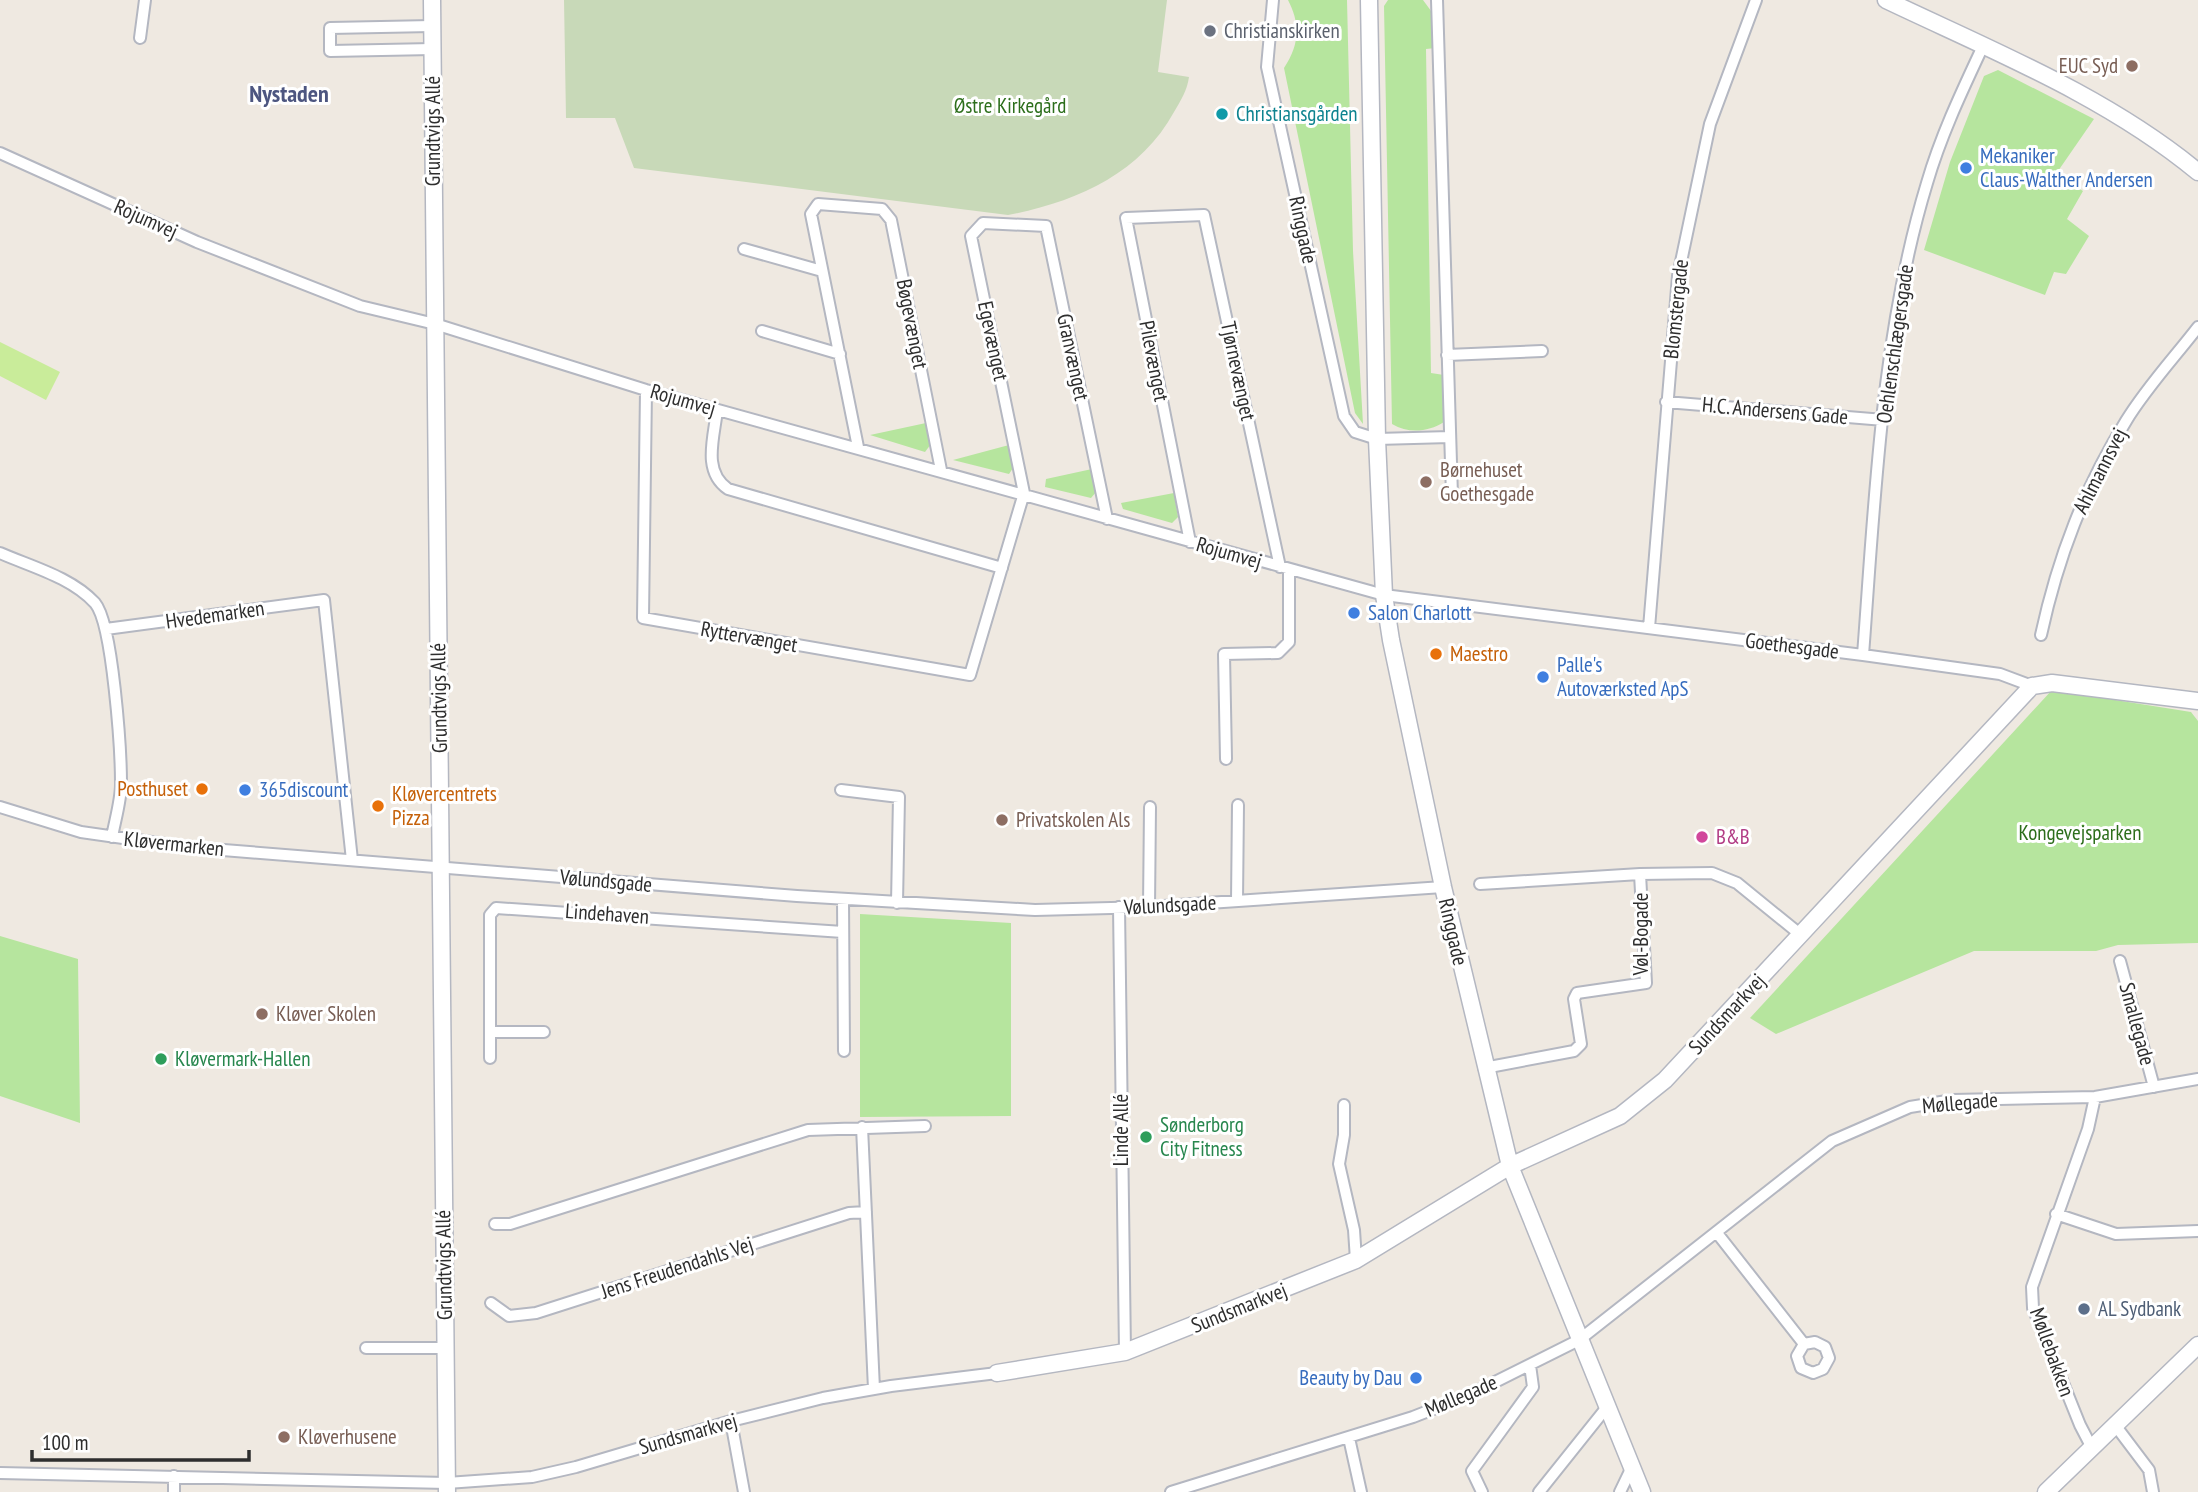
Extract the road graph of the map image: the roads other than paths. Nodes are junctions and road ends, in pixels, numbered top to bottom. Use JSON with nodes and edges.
{"nodes":[{"id":1,"x":145,"y":0,"type":"edge"},
{"id":2,"x":432,"y":0,"type":"edge"},
{"id":3,"x":1273,"y":0,"type":"edge"},
{"id":4,"x":1369,"y":0,"type":"edge"},
{"id":5,"x":1437,"y":0,"type":"edge"},
{"id":6,"x":1756,"y":0,"type":"edge"},
{"id":7,"x":1886,"y":0,"type":"edge"},
{"id":8,"x":432,"y":26,"type":"junction"},
{"id":9,"x":140,"y":38,"type":"dead end"},
{"id":10,"x":1983,"y":46,"type":"junction"},
{"id":11,"x":433,"y":49,"type":"junction"},
{"id":12,"x":0,"y":153,"type":"edge"},
{"id":13,"x":2198,"y":172,"type":"edge"},
{"id":14,"x":1164,"y":219,"type":"joint"},
{"id":15,"x":1013,"y":224,"type":"joint"},
{"id":16,"x":744,"y":249,"type":"dead end"},
{"id":17,"x":822,"y":271,"type":"junction"},
{"id":18,"x":435,"y":324,"type":"junction"},
{"id":19,"x":2198,"y":327,"type":"edge"},
{"id":20,"x":762,"y":331,"type":"dead end"},
{"id":21,"x":1542,"y":351,"type":"dead end"},
{"id":22,"x":840,"y":354,"type":"junction"},
{"id":23,"x":1447,"y":355,"type":"junction"},
{"id":24,"x":646,"y":390,"type":"junction"},
{"id":25,"x":1667,"y":402,"type":"junction"},
{"id":26,"x":717,"y":410,"type":"junction"},
{"id":27,"x":1884,"y":419,"type":"junction"},
{"id":28,"x":1450,"y":437,"type":"junction"},
{"id":29,"x":1377,"y":439,"type":"junction"},
{"id":30,"x":859,"y":447,"type":"junction"},
{"id":31,"x":942,"y":470,"type":"junction"},
{"id":32,"x":1024,"y":494,"type":"junction"},
{"id":33,"x":1452,"y":496,"type":"dead end"},
{"id":34,"x":1107,"y":519,"type":"junction"},
{"id":35,"x":1191,"y":541,"type":"junction"},
{"id":36,"x":0,"y":553,"type":"edge"},
{"id":37,"x":1002,"y":568,"type":"junction"},
{"id":38,"x":1284,"y":568,"type":"junction"},
{"id":39,"x":1384,"y":595,"type":"junction"},
{"id":40,"x":1649,"y":628,"type":"junction"},
{"id":41,"x":106,"y":629,"type":"junction"},
{"id":42,"x":2041,"y":635,"type":"dead end"},
{"id":43,"x":1863,"y":655,"type":"junction"},
{"id":44,"x":2032,"y":686,"type":"junction"},
{"id":45,"x":2198,"y":701,"type":"edge"},
{"id":46,"x":1226,"y":759,"type":"dead end"},
{"id":47,"x":841,"y":790,"type":"dead end"},
{"id":48,"x":1238,"y":805,"type":"dead end"},
{"id":49,"x":0,"y":807,"type":"edge"},
{"id":50,"x":1150,"y":807,"type":"dead end"},
{"id":51,"x":112,"y":837,"type":"junction"},
{"id":52,"x":352,"y":860,"type":"junction"},
{"id":53,"x":441,"y":868,"type":"junction"},
{"id":54,"x":1640,"y":873,"type":"junction"},
{"id":55,"x":1479,"y":884,"type":"dead end"},
{"id":56,"x":1443,"y":887,"type":"junction"},
{"id":57,"x":843,"y":900,"type":"junction"},
{"id":58,"x":1237,"y":901,"type":"junction"},
{"id":59,"x":897,"y":903,"type":"junction"},
{"id":60,"x":1119,"y":907,"type":"junction"},
{"id":61,"x":1149,"y":907,"type":"junction"},
{"id":62,"x":843,"y":932,"type":"junction"},
{"id":63,"x":1801,"y":935,"type":"junction"},
{"id":64,"x":2120,"y":961,"type":"dead end"},
{"id":65,"x":490,"y":1032,"type":"junction"},
{"id":66,"x":544,"y":1032,"type":"dead end"},
{"id":67,"x":844,"y":1051,"type":"dead end"},
{"id":68,"x":490,"y":1058,"type":"dead end"},
{"id":69,"x":1484,"y":1068,"type":"junction"},
{"id":70,"x":2198,"y":1079,"type":"edge"},
{"id":71,"x":2154,"y":1087,"type":"junction"},
{"id":72,"x":2095,"y":1097,"type":"junction"},
{"id":73,"x":1344,"y":1105,"type":"dead end"},
{"id":74,"x":925,"y":1126,"type":"dead end"},
{"id":75,"x":862,"y":1127,"type":"junction"},
{"id":76,"x":1510,"y":1166,"type":"junction"},
{"id":77,"x":866,"y":1212,"type":"junction"},
{"id":78,"x":2056,"y":1214,"type":"junction"},
{"id":79,"x":495,"y":1224,"type":"dead end"},
{"id":80,"x":2198,"y":1231,"type":"edge"},
{"id":81,"x":1717,"y":1233,"type":"junction"},
{"id":82,"x":1356,"y":1260,"type":"junction"},
{"id":83,"x":491,"y":1303,"type":"dead end"},
{"id":84,"x":1579,"y":1340,"type":"junction"},
{"id":85,"x":1804,"y":1345,"type":"dead end"},
{"id":86,"x":2198,"y":1345,"type":"edge"},
{"id":87,"x":366,"y":1348,"type":"dead end"},
{"id":88,"x":445,"y":1348,"type":"junction"},
{"id":89,"x":1125,"y":1352,"type":"junction"},
{"id":90,"x":1530,"y":1365,"type":"junction"},
{"id":91,"x":997,"y":1373,"type":"joint"},
{"id":92,"x":874,"y":1389,"type":"junction"},
{"id":93,"x":1607,"y":1406,"type":"junction"},
{"id":94,"x":731,"y":1421,"type":"junction"},
{"id":95,"x":2115,"y":1425,"type":"junction"},
{"id":96,"x":1349,"y":1438,"type":"junction"},
{"id":97,"x":2092,"y":1448,"type":"junction"},
{"id":98,"x":1632,"y":1467,"type":"junction"},
{"id":99,"x":0,"y":1473,"type":"edge"},
{"id":100,"x":174,"y":1476,"type":"junction"},
{"id":101,"x":447,"y":1488,"type":"edge"},
{"id":102,"x":174,"y":1492,"type":"edge"},
{"id":103,"x":744,"y":1492,"type":"edge"},
{"id":104,"x":1171,"y":1492,"type":"edge"},
{"id":105,"x":1362,"y":1492,"type":"edge"},
{"id":106,"x":1482,"y":1492,"type":"edge"},
{"id":107,"x":1539,"y":1492,"type":"edge"},
{"id":108,"x":1620,"y":1492,"type":"edge"},
{"id":109,"x":1642,"y":1492,"type":"edge"},
{"id":110,"x":2046,"y":1492,"type":"edge"},
{"id":111,"x":2154,"y":1492,"type":"edge"}],
"edges":[{"from":1,"to":9,"type":"street"},
{"from":2,"to":8,"type":"street","name":"Grundtvigs Allé"},
{"from":3,"to":29,"type":"street","name":"Ringgade"},
{"from":4,"to":29,"type":"street","name":"Ringgade"},
{"from":5,"to":23,"type":"street"},
{"from":6,"to":25,"type":"street","name":"Blomstergade"},
{"from":7,"to":10,"type":"street"},
{"from":8,"to":11,"type":"street","name":"Grundtvigs Allé"},
{"from":8,"to":11,"type":"street","name":"Grundtvigs Allé"},
{"from":10,"to":13,"type":"street"},
{"from":10,"to":27,"type":"street","name":"Oehlenschlægersgade"},
{"from":11,"to":18,"type":"street","name":"Grundtvigs Allé"},
{"from":12,"to":18,"type":"street","name":"Rojumvej"},
{"from":14,"to":35,"type":"street","name":"Pilevænget"},
{"from":14,"to":38,"type":"street","name":"Tjørnevænget"},
{"from":15,"to":32,"type":"street","name":"Egevænget"},
{"from":15,"to":34,"type":"street","name":"Granvænget"},
{"from":16,"to":17,"type":"street"},
{"from":17,"to":22,"type":"street"},
{"from":17,"to":31,"type":"street","name":"Bøgevænget"},
{"from":18,"to":24,"type":"street","name":"Rojumvej"},
{"from":18,"to":53,"type":"street","name":"Grundtvigs Allé"},
{"from":19,"to":42,"type":"street","name":"Ahlmannsvej"},
{"from":20,"to":22,"type":"street"},
{"from":21,"to":23,"type":"street"},
{"from":22,"to":30,"type":"street"},
{"from":23,"to":28,"type":"street"},
{"from":24,"to":26,"type":"street","name":"Rojumvej"},
{"from":24,"to":37,"type":"street","name":"Ryttervænget"},
{"from":25,"to":27,"type":"street","name":"H.C. Andersens Gade"},
{"from":25,"to":40,"type":"street","name":"Blomstergade"},
{"from":26,"to":30,"type":"street","name":"Rojumvej"},
{"from":26,"to":37,"type":"street"},
{"from":27,"to":43,"type":"street","name":"Oehlenschlægersgade"},
{"from":28,"to":29,"type":"street"},
{"from":28,"to":33,"type":"street"},
{"from":29,"to":39,"type":"street","name":"Ringgade"},
{"from":30,"to":31,"type":"street","name":"Rojumvej"},
{"from":31,"to":32,"type":"street","name":"Rojumvej"},
{"from":32,"to":34,"type":"street","name":"Rojumvej"},
{"from":32,"to":37,"type":"street","name":"Ryttervænget"},
{"from":34,"to":35,"type":"street","name":"Rojumvej"},
{"from":35,"to":38,"type":"street","name":"Rojumvej"},
{"from":36,"to":41,"type":"street"},
{"from":38,"to":39,"type":"street","name":"Rojumvej"},
{"from":38,"to":46,"type":"street"},
{"from":39,"to":40,"type":"street","name":"Goethesgade"},
{"from":39,"to":56,"type":"street","name":"Ringgade"},
{"from":40,"to":43,"type":"street","name":"Goethesgade"},
{"from":41,"to":51,"type":"street"},
{"from":41,"to":52,"type":"street","name":"Hvedemarken"},
{"from":43,"to":44,"type":"street","name":"Goethesgade"},
{"from":44,"to":45,"type":"street","name":"Goethesgade"},
{"from":44,"to":63,"type":"street","name":"Sundsmarkvej"},
{"from":47,"to":59,"type":"street"},
{"from":48,"to":58,"type":"street"},
{"from":49,"to":51,"type":"street","name":"Kløvermarken"},
{"from":50,"to":61,"type":"street"},
{"from":51,"to":52,"type":"street","name":"Kløvermarken"},
{"from":52,"to":53,"type":"street","name":"Kløvermarken"},
{"from":53,"to":57,"type":"street","name":"Vølundsgade"},
{"from":53,"to":88,"type":"street","name":"Grundtvigs Allé"},
{"from":54,"to":55,"type":"street","name":"Vøl-Bogade"},
{"from":54,"to":63,"type":"street","name":"Vøl-Bogade"},
{"from":54,"to":69,"type":"street","name":"Vøl-Bogade"},
{"from":56,"to":58,"type":"street","name":"Vølundsgade"},
{"from":56,"to":69,"type":"street","name":"Ringgade"},
{"from":57,"to":59,"type":"street","name":"Vølundsgade"},
{"from":57,"to":62,"type":"street"},
{"from":58,"to":61,"type":"street","name":"Vølundsgade"},
{"from":59,"to":60,"type":"street","name":"Vølundsgade"},
{"from":60,"to":61,"type":"street","name":"Vølundsgade"},
{"from":60,"to":89,"type":"street","name":"Linde Allé"},
{"from":62,"to":65,"type":"street","name":"Lindehaven"},
{"from":62,"to":67,"type":"street"},
{"from":63,"to":76,"type":"street","name":"Sundsmarkvej"},
{"from":64,"to":71,"type":"street","name":"Smallegade"},
{"from":65,"to":66,"type":"street"},
{"from":65,"to":68,"type":"street","name":"Lindehaven"},
{"from":69,"to":76,"type":"street","name":"Ringgade"},
{"from":70,"to":71,"type":"street","name":"Møllegade"},
{"from":71,"to":72,"type":"street","name":"Møllegade"},
{"from":72,"to":78,"type":"street","name":"Møllebakken"},
{"from":72,"to":81,"type":"street","name":"Møllegade"},
{"from":73,"to":82,"type":"street"},
{"from":74,"to":75,"type":"street"},
{"from":75,"to":77,"type":"street"},
{"from":75,"to":79,"type":"street"},
{"from":76,"to":82,"type":"street","name":"Sundsmarkvej"},
{"from":76,"to":84,"type":"street","name":"Ringgade"},
{"from":77,"to":83,"type":"street","name":"Jens Freudendahls Vej"},
{"from":77,"to":92,"type":"street"},
{"from":78,"to":80,"type":"street"},
{"from":78,"to":97,"type":"street","name":"Møllebakken"},
{"from":81,"to":84,"type":"street","name":"Møllegade"},
{"from":81,"to":85,"type":"street"},
{"from":82,"to":89,"type":"street","name":"Sundsmarkvej"},
{"from":84,"to":90,"type":"street","name":"Møllegade"},
{"from":84,"to":93,"type":"street","name":"Ringgade"},
{"from":86,"to":95,"type":"street"},
{"from":87,"to":88,"type":"street","name":"Grundtvigs Allé"},
{"from":88,"to":101,"type":"street","name":"Grundtvigs Allé"},
{"from":89,"to":91,"type":"street","name":"Sundsmarkvej"},
{"from":90,"to":96,"type":"street","name":"Møllegade"},
{"from":90,"to":106,"type":"street"},
{"from":91,"to":92,"type":"street","name":"Sundsmarkvej"},
{"from":92,"to":94,"type":"street","name":"Sundsmarkvej"},
{"from":93,"to":98,"type":"street","name":"Ringgade"},
{"from":93,"to":107,"type":"street"},
{"from":94,"to":101,"type":"street","name":"Sundsmarkvej"},
{"from":94,"to":103,"type":"street"},
{"from":95,"to":97,"type":"street"},
{"from":95,"to":111,"type":"street"},
{"from":96,"to":104,"type":"street","name":"Møllegade"},
{"from":96,"to":105,"type":"street"},
{"from":97,"to":110,"type":"street"},
{"from":98,"to":108,"type":"street"},
{"from":98,"to":109,"type":"street","name":"Ringgade"},
{"from":99,"to":100,"type":"street","name":"Sundsmarkvej"},
{"from":100,"to":101,"type":"street","name":"Sundsmarkvej"},
{"from":100,"to":102,"type":"street"}]}
